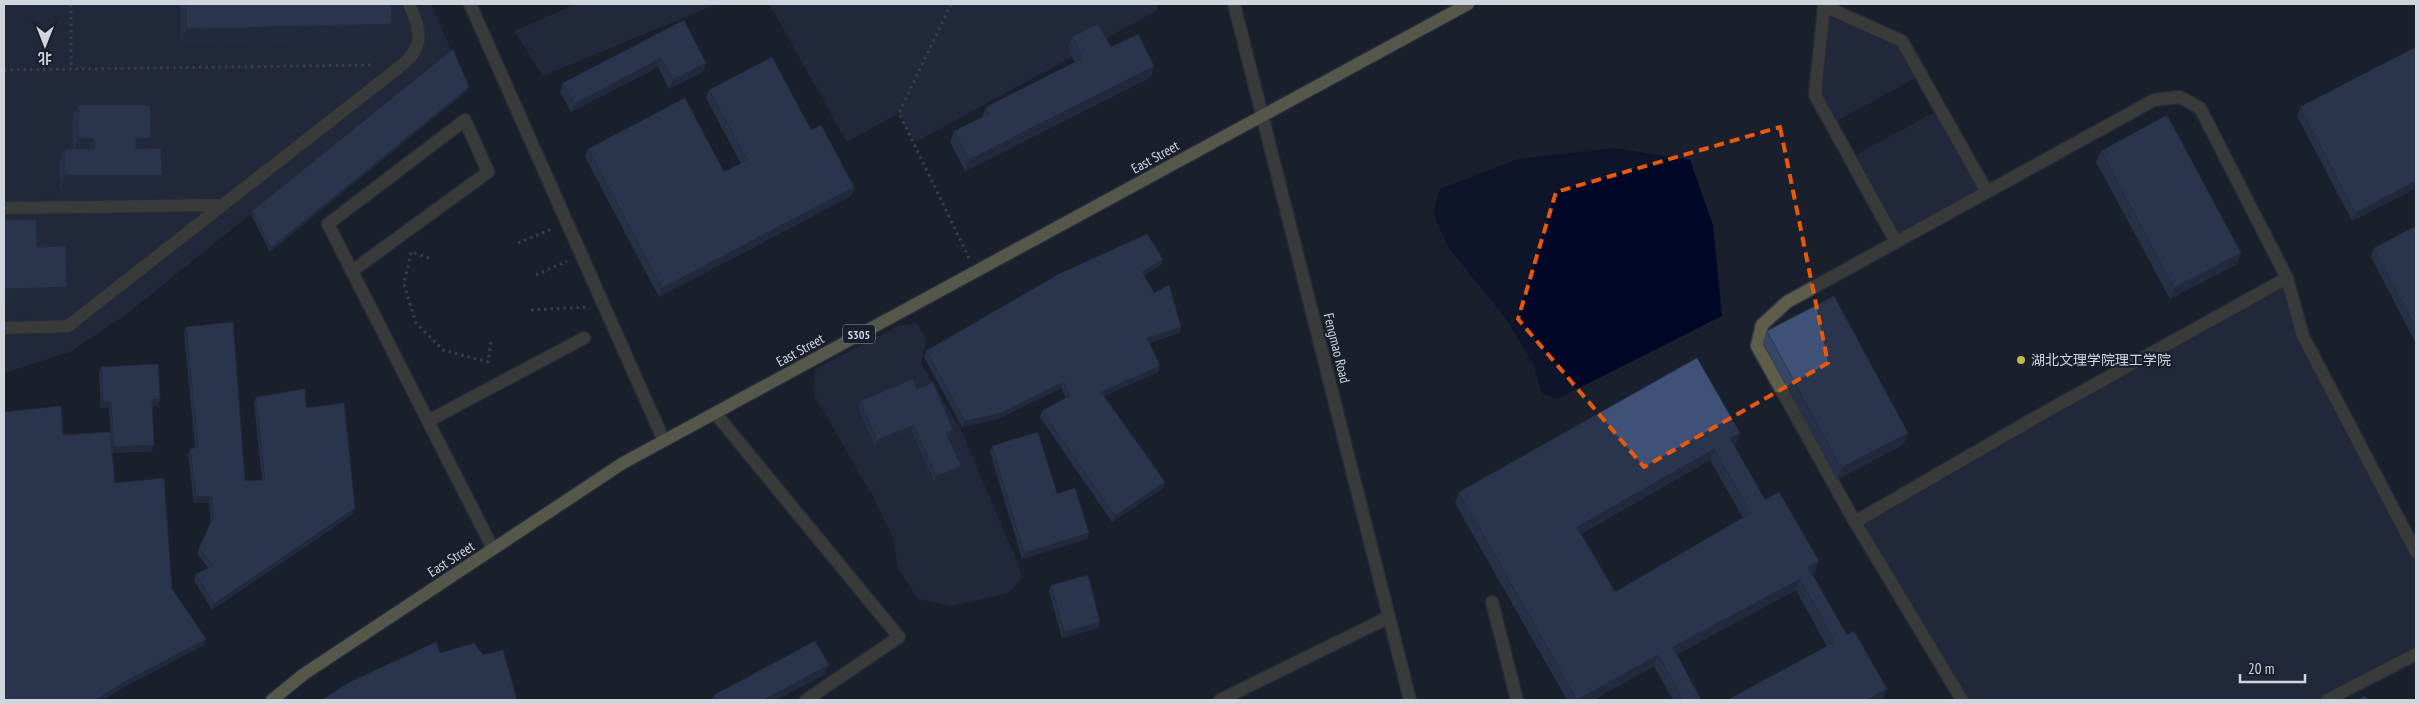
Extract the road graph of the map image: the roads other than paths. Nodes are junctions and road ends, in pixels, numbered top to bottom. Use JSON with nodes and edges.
{"nodes":[{"id":1,"x":409,"y":4,"type":"edge"},
{"id":2,"x":470,"y":4,"type":"edge"},
{"id":3,"x":1234,"y":4,"type":"edge"},
{"id":4,"x":1468,"y":4,"type":"edge"},
{"id":5,"x":1823,"y":5,"type":"edge"},
{"id":6,"x":1263,"y":115,"type":"junction"},
{"id":7,"x":1987,"y":192,"type":"junction"},
{"id":8,"x":222,"y":205,"type":"junction"},
{"id":9,"x":4,"y":208,"type":"edge"},
{"id":10,"x":1896,"y":242,"type":"junction"},
{"id":11,"x":352,"y":271,"type":"junction"},
{"id":12,"x":2287,"y":278,"type":"junction"},
{"id":13,"x":4,"y":328,"type":"edge"},
{"id":14,"x":584,"y":338,"type":"dead end"},
{"id":15,"x":715,"y":413,"type":"junction"},
{"id":16,"x":428,"y":420,"type":"junction"},
{"id":17,"x":664,"y":441,"type":"junction"},
{"id":18,"x":1855,"y":522,"type":"junction"},
{"id":19,"x":493,"y":549,"type":"junction"},
{"id":20,"x":2416,"y":552,"type":"edge"},
{"id":21,"x":1492,"y":602,"type":"dead end"},
{"id":22,"x":1389,"y":617,"type":"junction"},
{"id":23,"x":2416,"y":654,"type":"edge"},
{"id":24,"x":272,"y":700,"type":"edge"},
{"id":25,"x":806,"y":700,"type":"edge"},
{"id":26,"x":1220,"y":700,"type":"edge"},
{"id":27,"x":1410,"y":700,"type":"edge"},
{"id":28,"x":1517,"y":700,"type":"edge"},
{"id":29,"x":1962,"y":700,"type":"edge"},
{"id":30,"x":2327,"y":700,"type":"edge"}],
"edges":[{"from":1,"to":8,"type":"street"},
{"from":2,"to":17,"type":"street"},
{"from":3,"to":6,"type":"street","name":"Fengmao Road"},
{"from":4,"to":6,"type":"main road","name":"East Street","number":"S305"},
{"from":5,"to":7,"type":"street"},
{"from":5,"to":10,"type":"street"},
{"from":6,"to":15,"type":"main road","name":"East Street","number":"S305"},
{"from":6,"to":22,"type":"street","name":"Fengmao Road"},
{"from":7,"to":10,"type":"street"},
{"from":7,"to":12,"type":"street"},
{"from":8,"to":9,"type":"street"},
{"from":8,"to":13,"type":"street"},
{"from":10,"to":18,"type":"street"},
{"from":11,"to":11,"type":"street"},
{"from":11,"to":16,"type":"street"},
{"from":12,"to":18,"type":"street"},
{"from":12,"to":20,"type":"street"},
{"from":14,"to":16,"type":"street"},
{"from":15,"to":17,"type":"main road","name":"East Street","number":"S305"},
{"from":15,"to":25,"type":"street"},
{"from":16,"to":19,"type":"street"},
{"from":17,"to":19,"type":"main road","name":"East Street","number":"S305"},
{"from":18,"to":29,"type":"street"},
{"from":19,"to":24,"type":"main road","name":"East Street","number":"S305"},
{"from":21,"to":28,"type":"street"},
{"from":22,"to":26,"type":"street"},
{"from":22,"to":27,"type":"street","name":"Fengmao Road"},
{"from":23,"to":30,"type":"street"}]}
